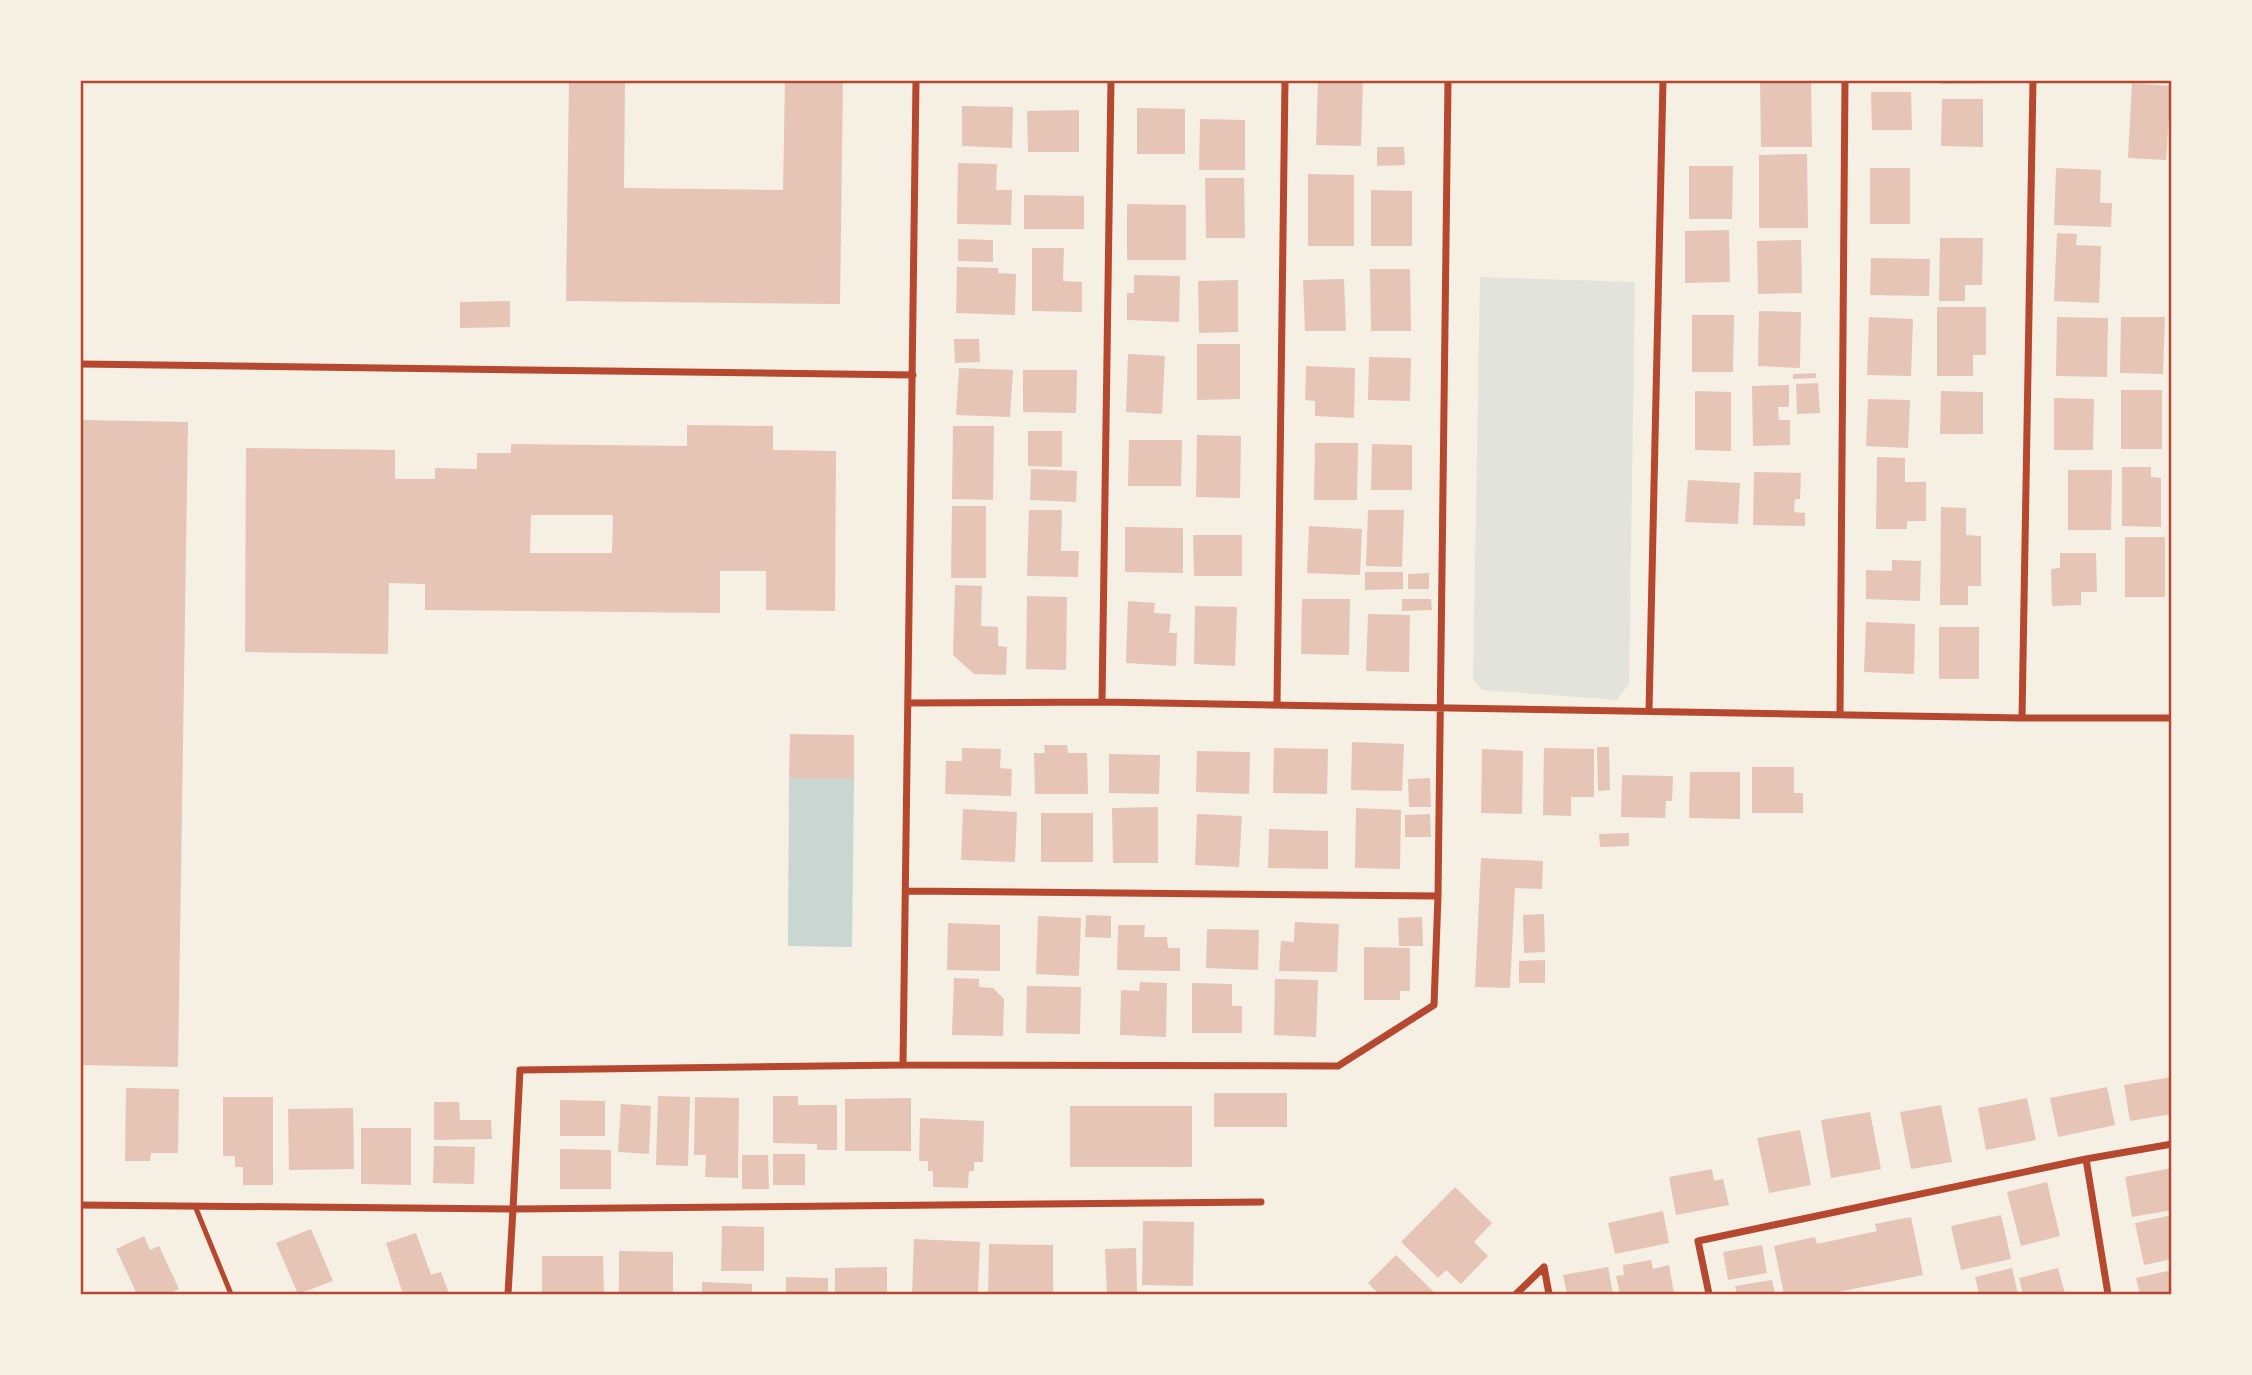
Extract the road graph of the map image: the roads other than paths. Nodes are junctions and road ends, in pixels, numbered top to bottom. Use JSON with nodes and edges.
{"nodes":[{"id":1,"x":916,"y":80,"type":"edge"},
{"id":2,"x":1111,"y":80,"type":"edge"},
{"id":3,"x":1285,"y":80,"type":"edge"},
{"id":4,"x":1448,"y":80,"type":"edge"},
{"id":5,"x":1663,"y":80,"type":"edge"},
{"id":6,"x":1845,"y":80,"type":"edge"},
{"id":7,"x":2033,"y":80,"type":"edge"},
{"id":8,"x":80,"y":364,"type":"edge"},
{"id":9,"x":913,"y":375,"type":"junction"},
{"id":10,"x":1102,"y":702,"type":"junction"},
{"id":11,"x":908,"y":703,"type":"junction"},
{"id":12,"x":1276,"y":705,"type":"junction"},
{"id":13,"x":1440,"y":707,"type":"junction"},
{"id":14,"x":1649,"y":711,"type":"junction"},
{"id":15,"x":1840,"y":714,"type":"junction"},
{"id":16,"x":2022,"y":718,"type":"junction"},
{"id":17,"x":2172,"y":718,"type":"edge"},
{"id":18,"x":907,"y":891,"type":"junction"},
{"id":19,"x":1438,"y":896,"type":"junction"},
{"id":20,"x":904,"y":1065,"type":"junction"},
{"id":21,"x":2172,"y":1144,"type":"edge"},
{"id":22,"x":2086,"y":1159,"type":"junction"},
{"id":23,"x":1261,"y":1202,"type":"dead end"},
{"id":24,"x":80,"y":1205,"type":"edge"},
{"id":25,"x":195,"y":1206,"type":"junction"},
{"id":26,"x":513,"y":1209,"type":"junction"},
{"id":27,"x":230,"y":1294,"type":"edge"},
{"id":28,"x":508,"y":1294,"type":"edge"},
{"id":29,"x":1516,"y":1294,"type":"edge"},
{"id":30,"x":1549,"y":1294,"type":"edge"},
{"id":31,"x":1709,"y":1294,"type":"edge"},
{"id":32,"x":2108,"y":1294,"type":"edge"}],
"edges":[{"from":1,"to":9,"type":"street"},
{"from":2,"to":10,"type":"street"},
{"from":3,"to":12,"type":"street"},
{"from":4,"to":13,"type":"street"},
{"from":5,"to":14,"type":"street"},
{"from":6,"to":15,"type":"street"},
{"from":7,"to":16,"type":"street"},
{"from":8,"to":9,"type":"street"},
{"from":9,"to":11,"type":"street"},
{"from":10,"to":11,"type":"street"},
{"from":10,"to":12,"type":"street"},
{"from":11,"to":18,"type":"street"},
{"from":12,"to":13,"type":"street"},
{"from":13,"to":14,"type":"street"},
{"from":13,"to":19,"type":"street"},
{"from":14,"to":15,"type":"street"},
{"from":15,"to":16,"type":"street"},
{"from":16,"to":17,"type":"street"},
{"from":18,"to":19,"type":"street"},
{"from":18,"to":20,"type":"street"},
{"from":19,"to":20,"type":"street"},
{"from":20,"to":26,"type":"street"},
{"from":21,"to":22,"type":"street"},
{"from":22,"to":31,"type":"street"},
{"from":22,"to":32,"type":"street"},
{"from":23,"to":26,"type":"street"},
{"from":24,"to":25,"type":"street"},
{"from":25,"to":26,"type":"street"},
{"from":25,"to":27,"type":"lane"},
{"from":26,"to":28,"type":"street"},
{"from":29,"to":30,"type":"street"}]}
